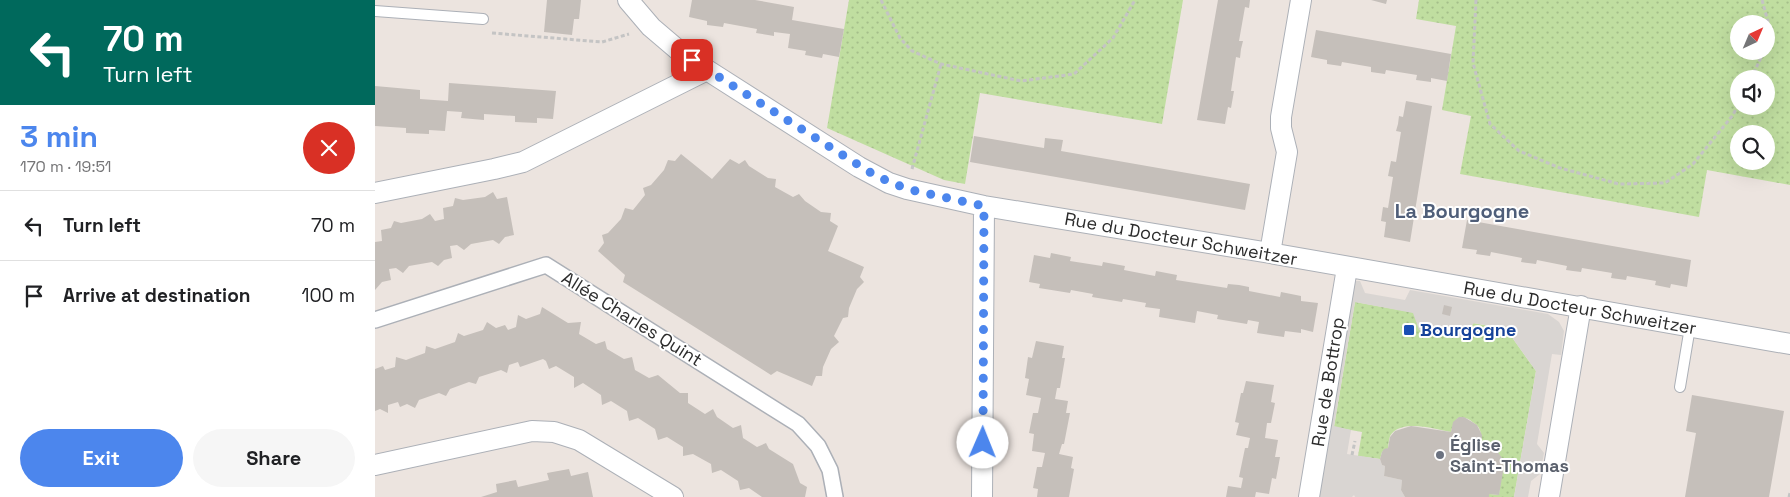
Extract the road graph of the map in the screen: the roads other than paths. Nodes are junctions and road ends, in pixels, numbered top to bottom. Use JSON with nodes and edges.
{"nodes":[{"id":1,"x":628,"y":0,"type":"edge"},
{"id":2,"x":1301,"y":0,"type":"edge"},
{"id":3,"x":375,"y":11,"type":"edge"},
{"id":4,"x":483,"y":19,"type":"dead end"},
{"id":5,"x":707,"y":70,"type":"junction"},
{"id":6,"x":375,"y":192,"type":"edge"},
{"id":7,"x":984,"y":206,"type":"junction"},
{"id":8,"x":1270,"y":253,"type":"junction"},
{"id":9,"x":1347,"y":268,"type":"junction"},
{"id":10,"x":1581,"y":306,"type":"junction"},
{"id":11,"x":375,"y":320,"type":"edge"},
{"id":12,"x":1690,"y":327,"type":"junction"},
{"id":13,"x":1790,"y":344,"type":"edge"},
{"id":14,"x":1680,"y":387,"type":"dead end"},
{"id":15,"x":375,"y":465,"type":"edge"},
{"id":16,"x":673,"y":497,"type":"edge"},
{"id":17,"x":835,"y":497,"type":"edge"},
{"id":18,"x":983,"y":497,"type":"edge"},
{"id":19,"x":1309,"y":497,"type":"edge"},
{"id":20,"x":1549,"y":497,"type":"edge"}],
"edges":[{"from":1,"to":5,"type":"street","name":"Rue du Docteur Schweitzer"},
{"from":2,"to":8,"type":"street"},
{"from":3,"to":4,"type":"lane"},
{"from":5,"to":6,"type":"street"},
{"from":5,"to":7,"type":"street","name":"Rue du Docteur Schweitzer"},
{"from":7,"to":8,"type":"street","name":"Rue du Docteur Schweitzer"},
{"from":7,"to":18,"type":"street"},
{"from":8,"to":9,"type":"street","name":"Rue du Docteur Schweitzer"},
{"from":9,"to":10,"type":"street","name":"Rue du Docteur Schweitzer"},
{"from":9,"to":19,"type":"street","name":"Rue de Bottrop"},
{"from":10,"to":12,"type":"street","name":"Rue du Docteur Schweitzer"},
{"from":10,"to":20,"type":"street"},
{"from":11,"to":17,"type":"street","name":"Allée Charles Quint"},
{"from":12,"to":13,"type":"street","name":"Rue du Docteur Schweitzer"},
{"from":12,"to":14,"type":"lane"},
{"from":15,"to":16,"type":"street"}]}
